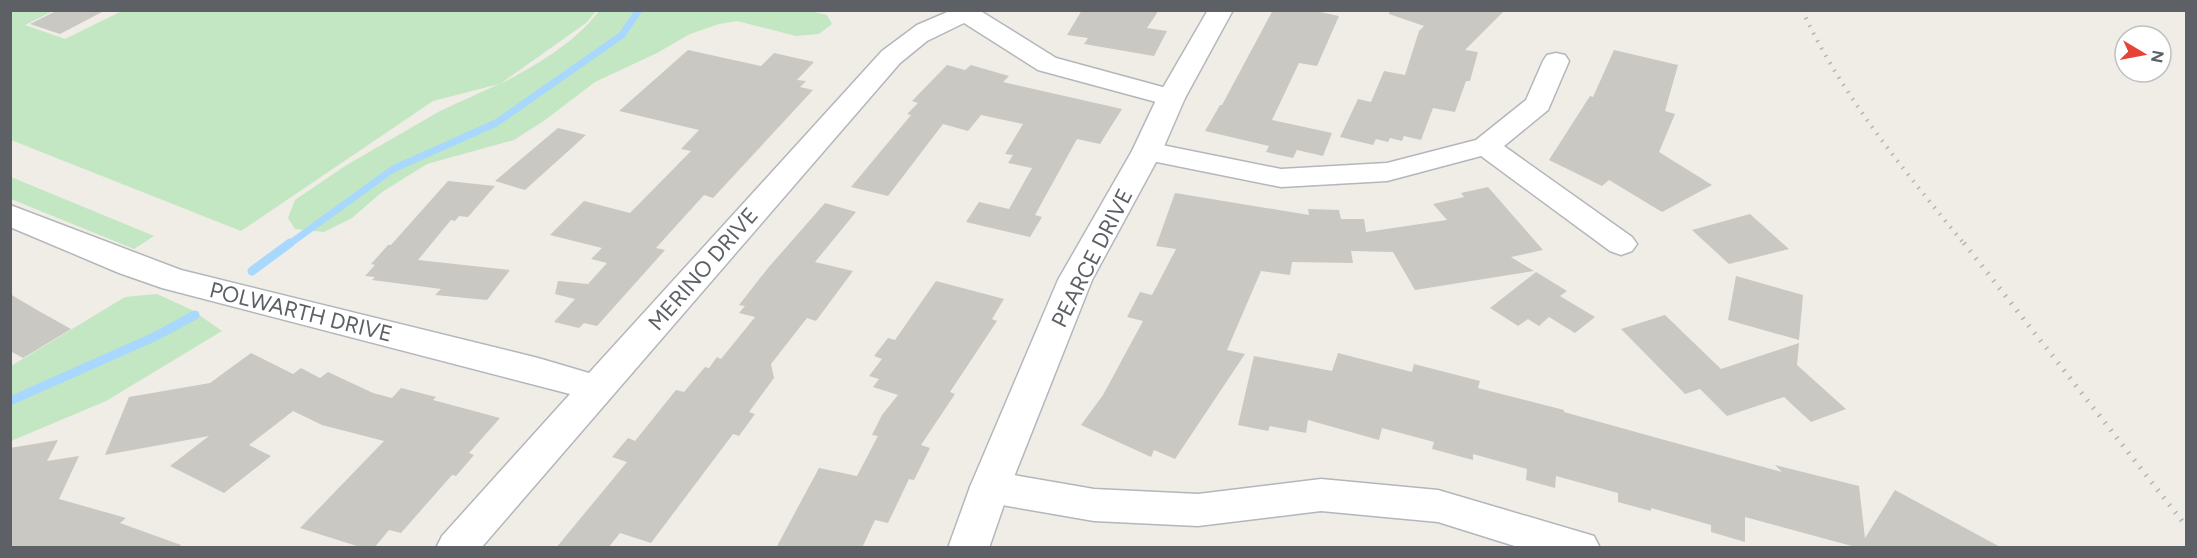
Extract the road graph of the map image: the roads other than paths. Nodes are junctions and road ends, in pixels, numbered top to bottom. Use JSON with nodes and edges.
{"nodes":[{"id":1,"x":1221,"y":10,"type":"edge"},
{"id":2,"x":966,"y":12,"type":"edge"},
{"id":3,"x":1556,"y":61,"type":"dead end"},
{"id":4,"x":1171,"y":98,"type":"junction"},
{"id":5,"x":1486,"y":146,"type":"junction"},
{"id":6,"x":1147,"y":151,"type":"junction"},
{"id":7,"x":10,"y":215,"type":"edge"},
{"id":8,"x":1621,"y":244,"type":"dead end"},
{"id":9,"x":598,"y":389,"type":"junction"},
{"id":10,"x":990,"y":487,"type":"junction"},
{"id":11,"x":456,"y":548,"type":"edge"},
{"id":12,"x":968,"y":548,"type":"edge"},
{"id":13,"x":1580,"y":548,"type":"edge"}],
"edges":[{"from":1,"to":4,"type":"street","name":"PEARCE DRIVE"},
{"from":2,"to":4,"type":"street"},
{"from":2,"to":9,"type":"street","name":"MERINO DRIVE"},
{"from":3,"to":5,"type":"street"},
{"from":4,"to":6,"type":"street","name":"PEARCE DRIVE"},
{"from":5,"to":6,"type":"street"},
{"from":5,"to":8,"type":"street"},
{"from":6,"to":10,"type":"street","name":"PEARCE DRIVE"},
{"from":7,"to":9,"type":"street","name":"POLWARTH DRIVE"},
{"from":9,"to":11,"type":"street","name":"MERINO DRIVE"},
{"from":10,"to":12,"type":"street","name":"PEARCE DRIVE"},
{"from":10,"to":13,"type":"street"}]}
